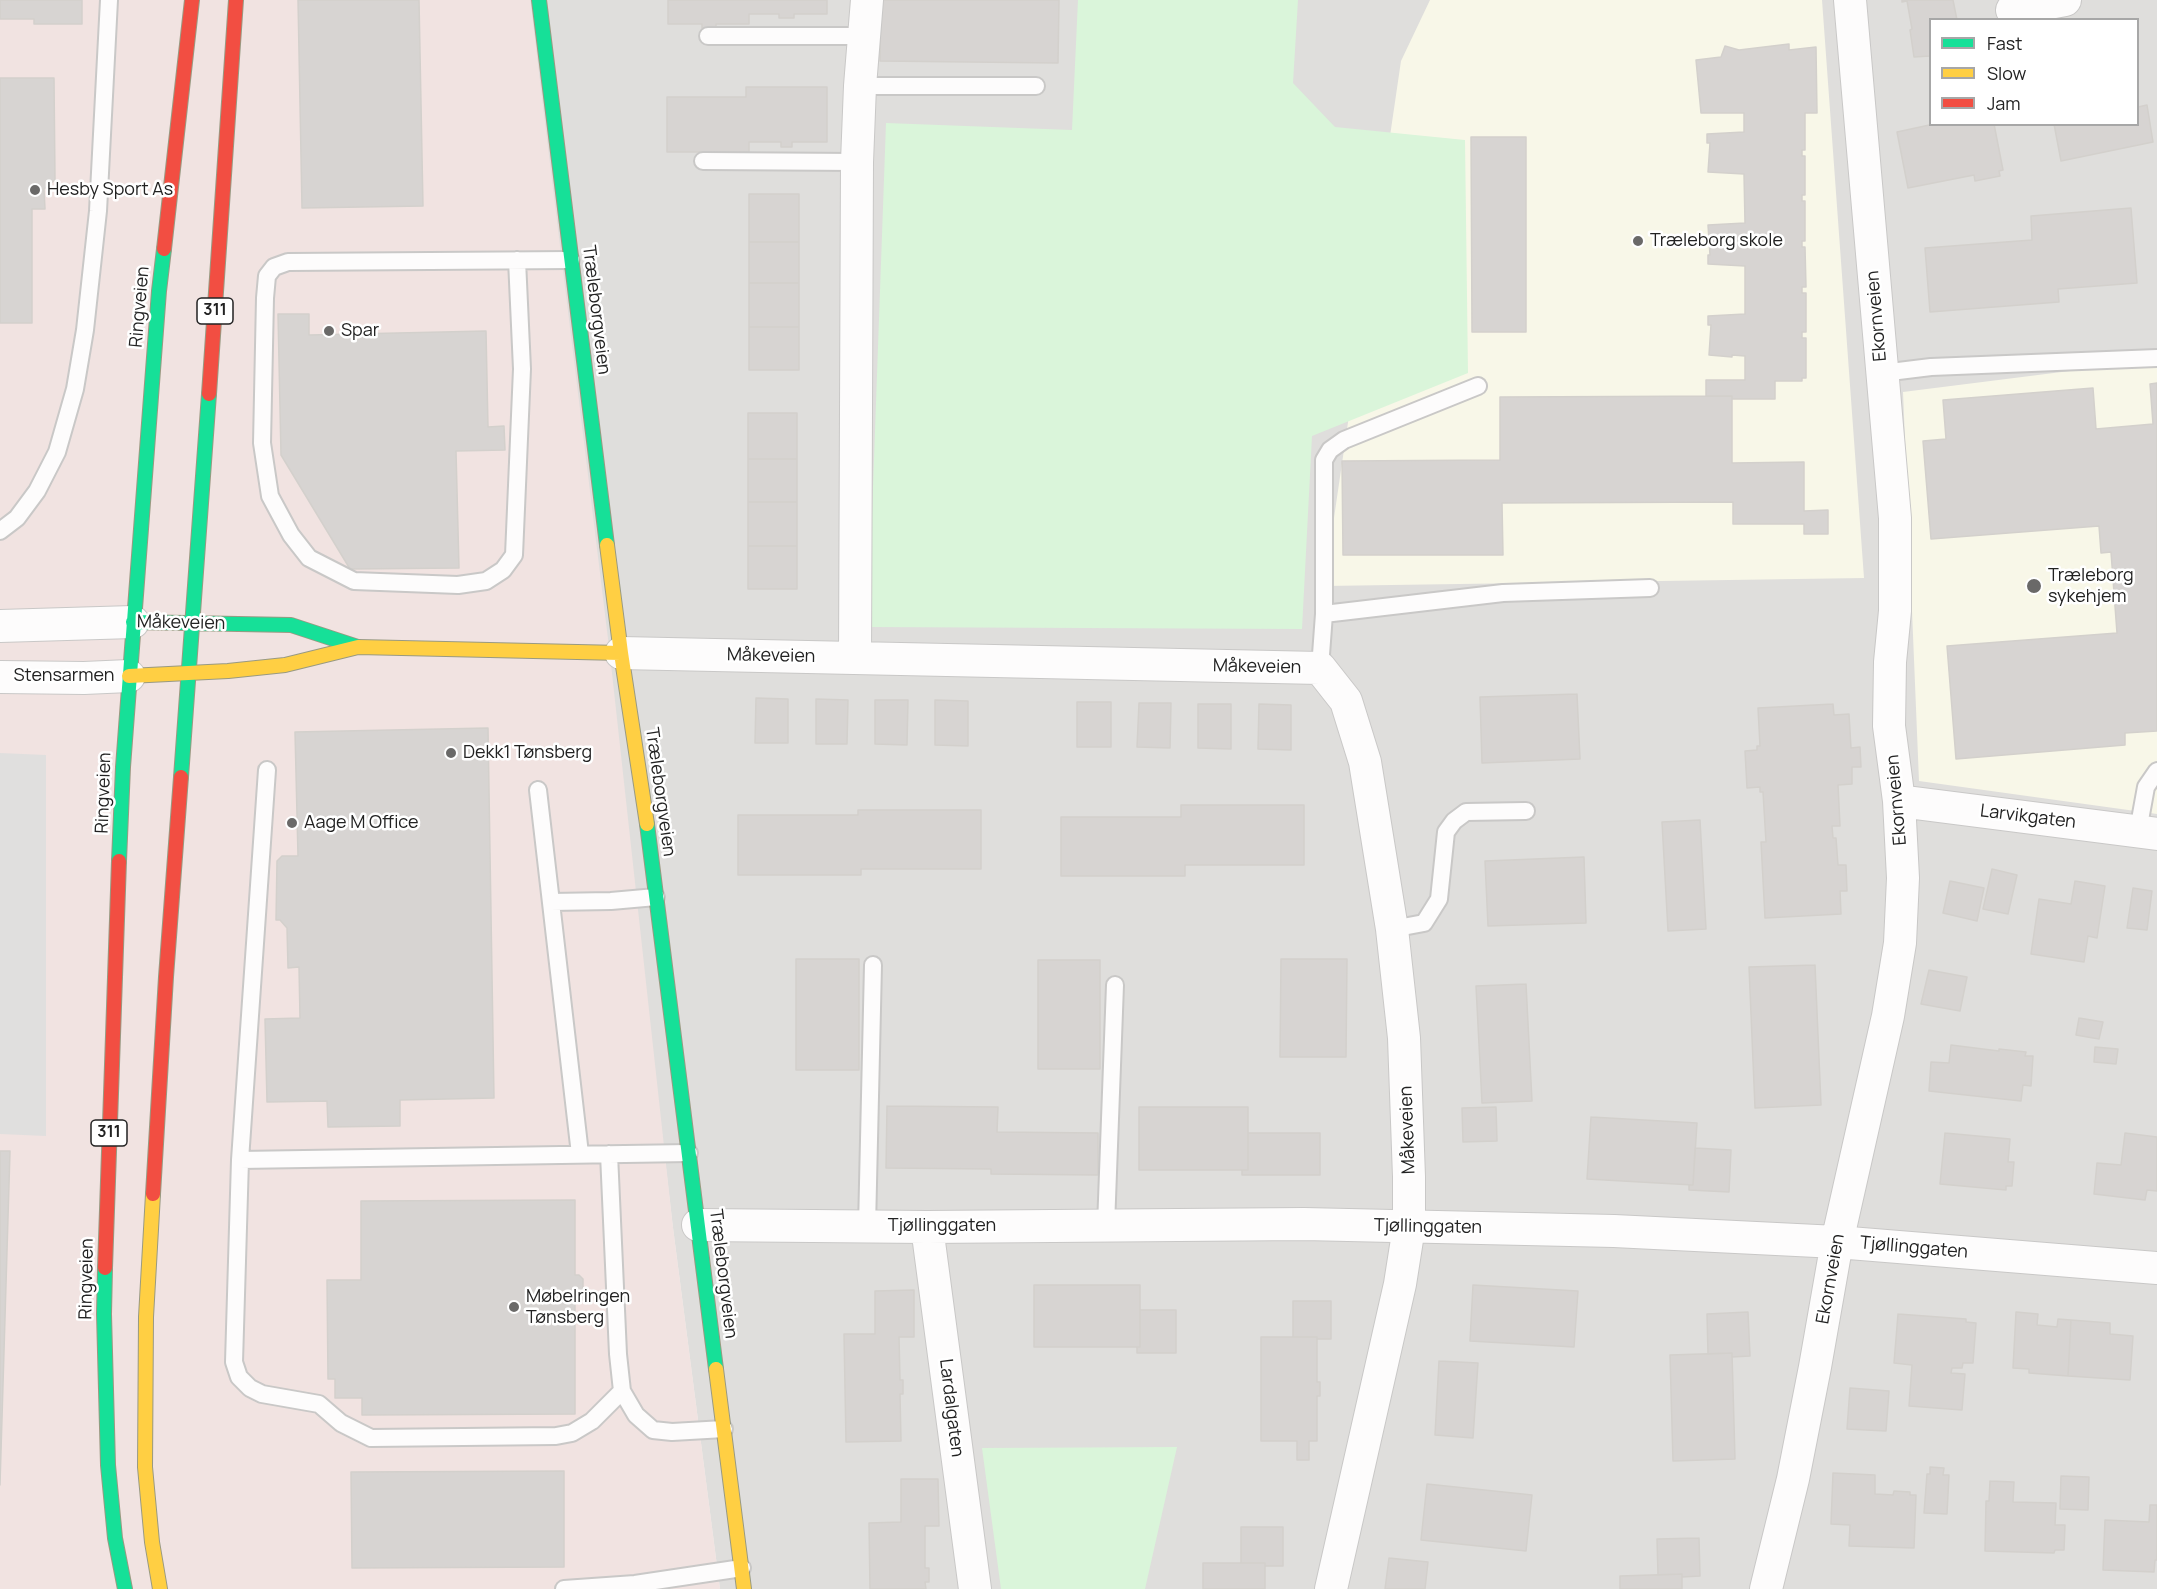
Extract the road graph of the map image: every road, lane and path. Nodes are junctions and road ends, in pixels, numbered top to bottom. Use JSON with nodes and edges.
{"nodes":[{"id":1,"x":109,"y":0,"type":"edge"},
{"id":2,"x":192,"y":0,"type":"edge"},
{"id":3,"x":236,"y":0,"type":"edge"},
{"id":4,"x":539,"y":0,"type":"edge"},
{"id":5,"x":867,"y":0,"type":"edge"},
{"id":6,"x":1850,"y":0,"type":"edge"},
{"id":7,"x":2065,"y":0,"type":"edge"},
{"id":8,"x":2012,"y":10,"type":"dead end"},
{"id":9,"x":708,"y":36,"type":"dead end"},
{"id":10,"x":864,"y":36,"type":"junction"},
{"id":11,"x":860,"y":86,"type":"junction"},
{"id":12,"x":1036,"y":86,"type":"dead end"},
{"id":13,"x":703,"y":161,"type":"dead end"},
{"id":14,"x":856,"y":162,"type":"junction"},
{"id":15,"x":517,"y":260,"type":"junction"},
{"id":16,"x":571,"y":260,"type":"junction"},
{"id":17,"x":2157,"y":358,"type":"edge"},
{"id":18,"x":1882,"y":373,"type":"junction"},
{"id":19,"x":1478,"y":386,"type":"dead end"},
{"id":20,"x":0,"y":531,"type":"edge"},
{"id":21,"x":1650,"y":588,"type":"dead end"},
{"id":22,"x":1324,"y":614,"type":"junction"},
{"id":23,"x":134,"y":622,"type":"junction"},
{"id":24,"x":193,"y":622,"type":"junction"},
{"id":25,"x":0,"y":626,"type":"edge"},
{"id":26,"x":358,"y":647,"type":"junction"},
{"id":27,"x":621,"y":653,"type":"junction"},
{"id":28,"x":855,"y":658,"type":"junction"},
{"id":29,"x":1320,"y":668,"type":"junction"},
{"id":30,"x":189,"y":673,"type":"junction"},
{"id":31,"x":0,"y":676,"type":"edge"},
{"id":32,"x":129,"y":676,"type":"junction"},
{"id":33,"x":267,"y":770,"type":"dead end"},
{"id":34,"x":2157,"y":771,"type":"edge"},
{"id":35,"x":538,"y":790,"type":"dead end"},
{"id":36,"x":1899,"y":801,"type":"junction"},
{"id":37,"x":1526,"y":811,"type":"dead end"},
{"id":38,"x":2147,"y":833,"type":"edge"},
{"id":39,"x":657,"y":897,"type":"junction"},
{"id":40,"x":551,"y":902,"type":"junction"},
{"id":41,"x":1392,"y":929,"type":"junction"},
{"id":42,"x":873,"y":965,"type":"dead end"},
{"id":43,"x":1115,"y":985,"type":"dead end"},
{"id":44,"x":689,"y":1153,"type":"junction"},
{"id":45,"x":580,"y":1154,"type":"junction"},
{"id":46,"x":609,"y":1154,"type":"junction"},
{"id":47,"x":240,"y":1160,"type":"junction"},
{"id":48,"x":698,"y":1225,"type":"junction"},
{"id":49,"x":1106,"y":1226,"type":"junction"},
{"id":50,"x":867,"y":1227,"type":"junction"},
{"id":51,"x":927,"y":1227,"type":"junction"},
{"id":52,"x":1409,"y":1227,"type":"junction"},
{"id":53,"x":1837,"y":1242,"type":"junction"},
{"id":54,"x":2157,"y":1268,"type":"edge"},
{"id":55,"x":622,"y":1390,"type":"junction"},
{"id":56,"x":724,"y":1429,"type":"junction"},
{"id":57,"x":742,"y":1569,"type":"junction"},
{"id":58,"x":635,"y":1586,"type":"edge"},
{"id":59,"x":125,"y":1589,"type":"edge"},
{"id":60,"x":160,"y":1589,"type":"edge"},
{"id":61,"x":564,"y":1589,"type":"edge"},
{"id":62,"x":744,"y":1589,"type":"edge"},
{"id":63,"x":975,"y":1589,"type":"edge"},
{"id":64,"x":1331,"y":1589,"type":"edge"},
{"id":65,"x":1766,"y":1589,"type":"edge"}],
"edges":[{"from":1,"to":20,"type":"lane"},
{"from":2,"to":23,"type":"main road","name":"Ringveien","number":"311"},
{"from":3,"to":24,"type":"main road","number":"311"},
{"from":4,"to":16,"type":"main road","name":"Træleborgveien"},
{"from":5,"to":10,"type":"street"},
{"from":6,"to":18,"type":"street","name":"Ekornveien"},
{"from":7,"to":8,"type":"street"},
{"from":9,"to":10,"type":"lane"},
{"from":10,"to":11,"type":"street"},
{"from":11,"to":12,"type":"lane"},
{"from":11,"to":14,"type":"street"},
{"from":13,"to":14,"type":"lane"},
{"from":14,"to":28,"type":"street"},
{"from":15,"to":15,"type":"lane"},
{"from":15,"to":16,"type":"lane"},
{"from":16,"to":27,"type":"main road","name":"Træleborgveien"},
{"from":17,"to":18,"type":"lane"},
{"from":18,"to":36,"type":"street","name":"Ekornveien"},
{"from":19,"to":22,"type":"lane"},
{"from":21,"to":22,"type":"lane"},
{"from":22,"to":29,"type":"lane"},
{"from":23,"to":24,"type":"main road","name":"Måkeveien"},
{"from":23,"to":25,"type":"street","name":"Måkeveien"},
{"from":23,"to":32,"type":"main road","name":"Ringveien","number":"311"},
{"from":24,"to":26,"type":"main road","name":"Måkeveien"},
{"from":24,"to":30,"type":"main road","number":"311"},
{"from":26,"to":27,"type":"main road","name":"Måkeveien"},
{"from":26,"to":30,"type":"main road","name":"Måkeveien"},
{"from":27,"to":28,"type":"street","name":"Måkeveien"},
{"from":27,"to":39,"type":"main road","name":"Træleborgveien"},
{"from":28,"to":29,"type":"street","name":"Måkeveien"},
{"from":29,"to":41,"type":"street","name":"Måkeveien"},
{"from":30,"to":32,"type":"main road","name":"Måkeveien"},
{"from":30,"to":60,"type":"main road","number":"311"},
{"from":31,"to":32,"type":"street","name":"Stensarmen"},
{"from":32,"to":59,"type":"main road","name":"Ringveien","number":"311"},
{"from":33,"to":47,"type":"lane"},
{"from":34,"to":38,"type":"lane"},
{"from":35,"to":40,"type":"lane"},
{"from":36,"to":38,"type":"street","name":"Larvikgaten"},
{"from":36,"to":53,"type":"street","name":"Ekornveien"},
{"from":37,"to":41,"type":"lane"},
{"from":39,"to":40,"type":"lane"},
{"from":39,"to":44,"type":"main road","name":"Træleborgveien"},
{"from":40,"to":45,"type":"lane"},
{"from":41,"to":52,"type":"street","name":"Måkeveien"},
{"from":42,"to":50,"type":"lane"},
{"from":43,"to":49,"type":"lane"},
{"from":44,"to":46,"type":"lane"},
{"from":44,"to":48,"type":"main road","name":"Træleborgveien"},
{"from":45,"to":46,"type":"lane"},
{"from":45,"to":47,"type":"lane"},
{"from":46,"to":55,"type":"lane"},
{"from":47,"to":55,"type":"lane"},
{"from":48,"to":50,"type":"street","name":"Tjøllinggaten"},
{"from":48,"to":56,"type":"main road","name":"Træleborgveien"},
{"from":49,"to":51,"type":"street","name":"Tjøllinggaten"},
{"from":49,"to":52,"type":"street","name":"Tjøllinggaten"},
{"from":50,"to":51,"type":"street","name":"Tjøllinggaten"},
{"from":51,"to":63,"type":"street","name":"Lardalgaten"},
{"from":52,"to":53,"type":"street","name":"Tjøllinggaten"},
{"from":52,"to":64,"type":"street","name":"Måkeveien"},
{"from":53,"to":54,"type":"street","name":"Tjøllinggaten"},
{"from":53,"to":65,"type":"street","name":"Ekornveien"},
{"from":55,"to":56,"type":"lane"},
{"from":56,"to":57,"type":"main road","name":"Træleborgveien"},
{"from":57,"to":58,"type":"lane"},
{"from":57,"to":62,"type":"main road","name":"Træleborgveien"},
{"from":58,"to":61,"type":"lane"}]}
